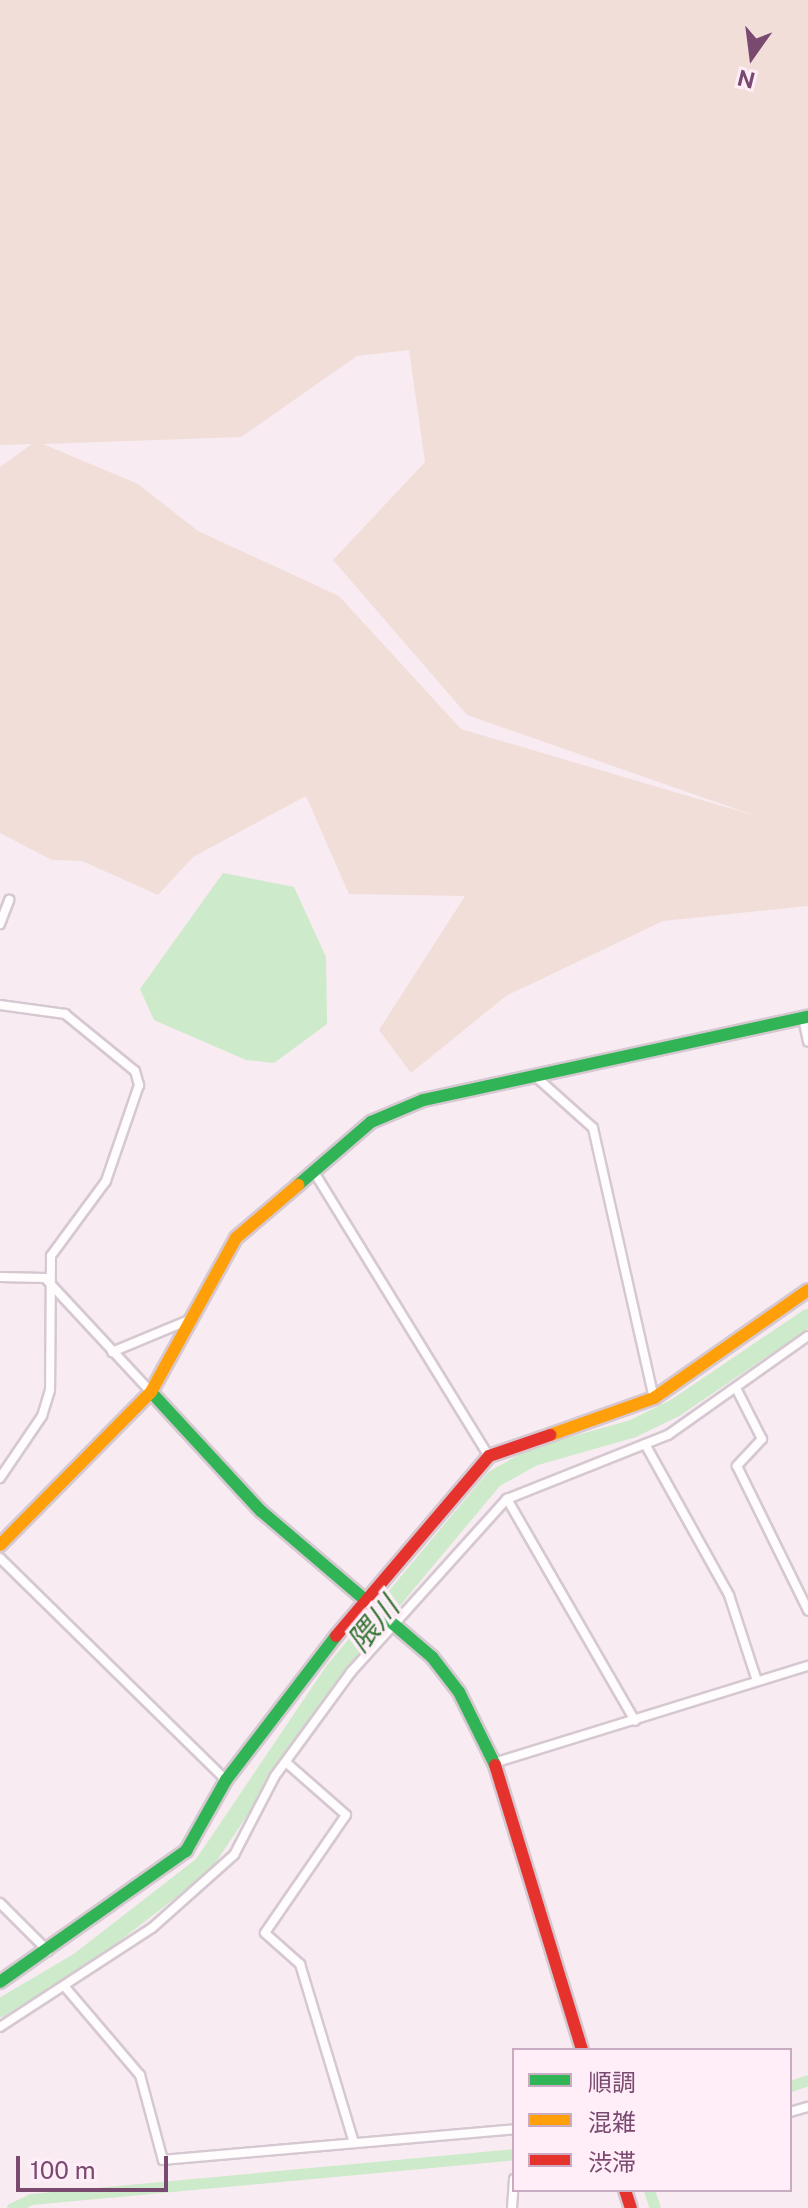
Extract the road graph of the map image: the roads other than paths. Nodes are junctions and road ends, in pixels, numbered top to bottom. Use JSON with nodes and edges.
{"nodes":[{"id":1,"x":9,"y":900,"type":"dead end"},
{"id":2,"x":0,"y":924,"type":"edge"},
{"id":3,"x":0,"y":1005,"type":"edge"},
{"id":4,"x":805,"y":1018,"type":"edge"},
{"id":5,"x":808,"y":1041,"type":"edge"},
{"id":6,"x":536,"y":1077,"type":"junction"},
{"id":7,"x":314,"y":1172,"type":"junction"},
{"id":8,"x":0,"y":1277,"type":"edge"},
{"id":9,"x":45,"y":1278,"type":"junction"},
{"id":10,"x":808,"y":1290,"type":"edge"},
{"id":11,"x":189,"y":1320,"type":"junction"},
{"id":12,"x":808,"y":1336,"type":"edge"},
{"id":13,"x":112,"y":1352,"type":"junction"},
{"id":14,"x":737,"y":1390,"type":"junction"},
{"id":15,"x":151,"y":1392,"type":"junction"},
{"id":16,"x":654,"y":1398,"type":"junction"},
{"id":17,"x":645,"y":1444,"type":"junction"},
{"id":18,"x":489,"y":1456,"type":"junction"},
{"id":19,"x":0,"y":1478,"type":"edge"},
{"id":20,"x":507,"y":1499,"type":"junction"},
{"id":21,"x":0,"y":1545,"type":"edge"},
{"id":22,"x":0,"y":1558,"type":"edge"},
{"id":23,"x":365,"y":1598,"type":"junction"},
{"id":24,"x":808,"y":1610,"type":"edge"},
{"id":25,"x":392,"y":1622,"type":"junction"},
{"id":26,"x":808,"y":1666,"type":"edge"},
{"id":27,"x":757,"y":1681,"type":"junction"},
{"id":28,"x":635,"y":1721,"type":"junction"},
{"id":29,"x":494,"y":1763,"type":"junction"},
{"id":30,"x":288,"y":1764,"type":"junction"},
{"id":31,"x":226,"y":1780,"type":"junction"},
{"id":32,"x":0,"y":1903,"type":"edge"},
{"id":33,"x":50,"y":1953,"type":"junction"},
{"id":34,"x":0,"y":1982,"type":"edge"},
{"id":35,"x":65,"y":1987,"type":"junction"},
{"id":36,"x":0,"y":2027,"type":"edge"},
{"id":37,"x":581,"y":2048,"type":"edge"},
{"id":38,"x":512,"y":2129,"type":"edge"},
{"id":39,"x":354,"y":2143,"type":"junction"}],
"edges":[{"from":1,"to":2,"type":"street"},
{"from":3,"to":9,"type":"street"},
{"from":4,"to":5,"type":"street"},
{"from":4,"to":6,"type":"street"},
{"from":6,"to":7,"type":"street"},
{"from":6,"to":16,"type":"street"},
{"from":7,"to":11,"type":"street"},
{"from":7,"to":18,"type":"street"},
{"from":8,"to":9,"type":"street"},
{"from":9,"to":13,"type":"street"},
{"from":9,"to":19,"type":"street"},
{"from":10,"to":16,"type":"street"},
{"from":11,"to":13,"type":"street"},
{"from":11,"to":15,"type":"street"},
{"from":12,"to":14,"type":"street"},
{"from":13,"to":15,"type":"street"},
{"from":14,"to":17,"type":"street"},
{"from":14,"to":24,"type":"street"},
{"from":15,"to":21,"type":"street"},
{"from":15,"to":23,"type":"street"},
{"from":16,"to":18,"type":"street"},
{"from":17,"to":20,"type":"street"},
{"from":17,"to":27,"type":"street"},
{"from":18,"to":23,"type":"street"},
{"from":20,"to":25,"type":"street"},
{"from":20,"to":28,"type":"street"},
{"from":22,"to":31,"type":"street"},
{"from":23,"to":25,"type":"street"},
{"from":23,"to":31,"type":"street"},
{"from":25,"to":29,"type":"street"},
{"from":25,"to":30,"type":"street"},
{"from":26,"to":27,"type":"street"},
{"from":27,"to":28,"type":"street"},
{"from":28,"to":29,"type":"street"},
{"from":29,"to":37,"type":"street"},
{"from":30,"to":35,"type":"street"},
{"from":30,"to":39,"type":"street"},
{"from":31,"to":33,"type":"street"},
{"from":32,"to":33,"type":"street"},
{"from":33,"to":34,"type":"street"},
{"from":35,"to":36,"type":"street"},
{"from":35,"to":39,"type":"street"},
{"from":38,"to":39,"type":"street"}]}
